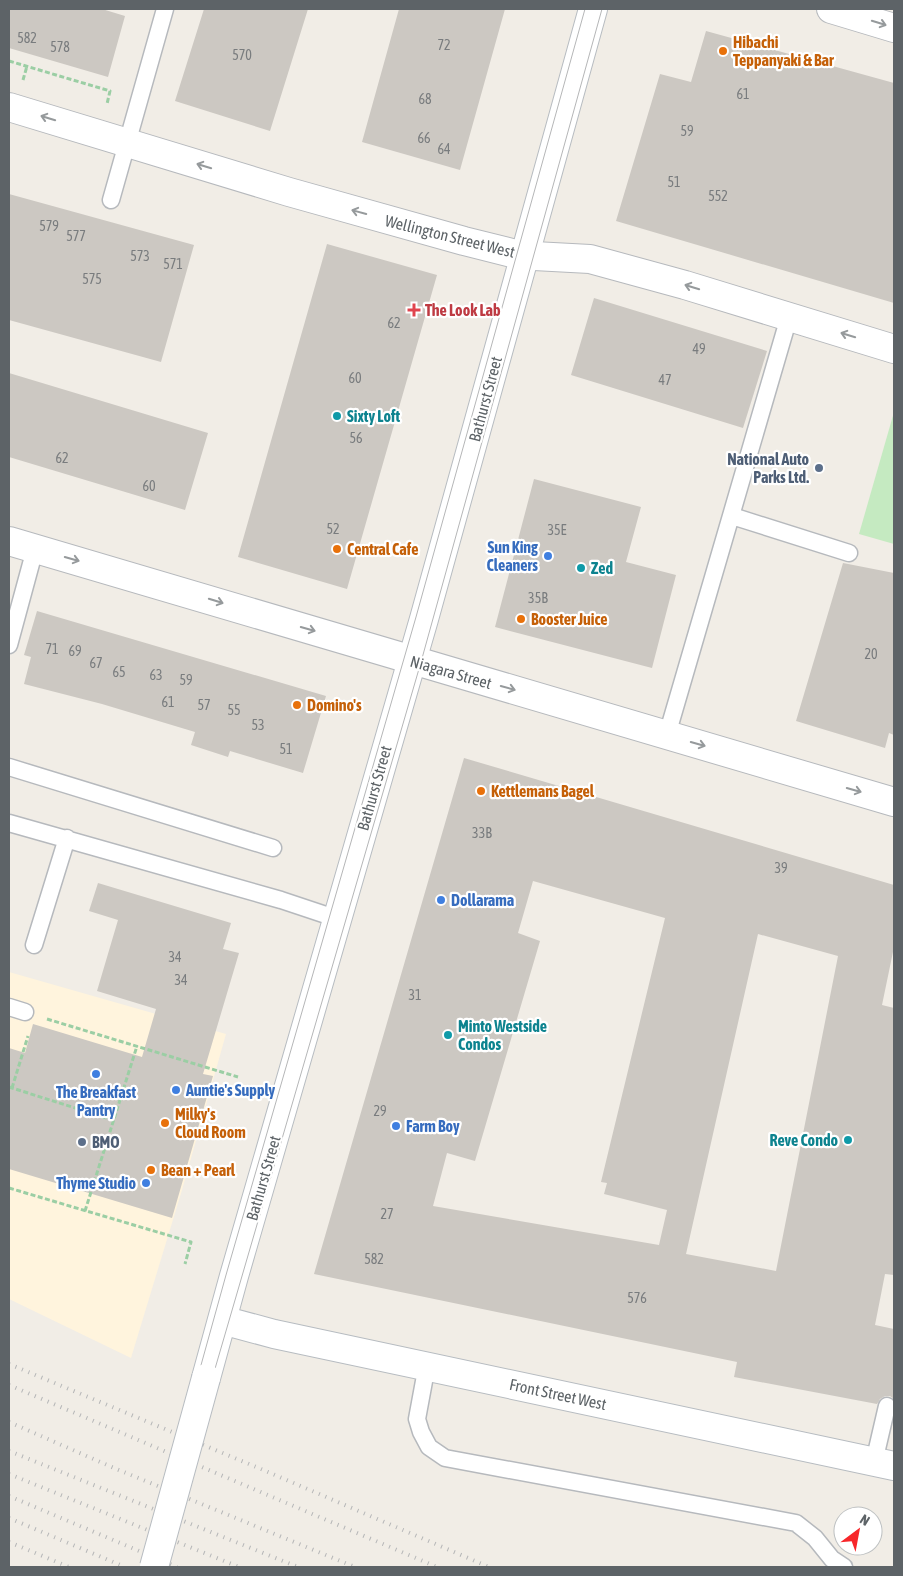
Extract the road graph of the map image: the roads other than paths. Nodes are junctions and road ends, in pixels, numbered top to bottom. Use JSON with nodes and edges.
{"nodes":[{"id":1,"x":165,"y":9,"type":"edge"},
{"id":2,"x":593,"y":9,"type":"edge"},
{"id":3,"x":831,"y":9,"type":"edge"},
{"id":4,"x":894,"y":28,"type":"edge"},
{"id":5,"x":15,"y":96,"type":"edge"},
{"id":6,"x":127,"y":142,"type":"junction"},
{"id":7,"x":111,"y":200,"type":"dead end"},
{"id":8,"x":525,"y":255,"type":"junction"},
{"id":9,"x":789,"y":317,"type":"junction"},
{"id":10,"x":894,"y":349,"type":"edge"},
{"id":11,"x":732,"y":516,"type":"junction"},
{"id":12,"x":9,"y":541,"type":"edge"},
{"id":13,"x":35,"y":549,"type":"junction"},
{"id":14,"x":849,"y":553,"type":"dead end"},
{"id":15,"x":9,"y":645,"type":"edge"},
{"id":16,"x":411,"y":660,"type":"junction"},
{"id":17,"x":667,"y":735,"type":"junction"},
{"id":18,"x":9,"y":767,"type":"edge"},
{"id":19,"x":894,"y":802,"type":"edge"},
{"id":20,"x":9,"y":822,"type":"edge"},
{"id":21,"x":67,"y":838,"type":"junction"},
{"id":22,"x":273,"y":848,"type":"dead end"},
{"id":23,"x":338,"y":918,"type":"junction"},
{"id":24,"x":34,"y":945,"type":"dead end"},
{"id":25,"x":9,"y":1007,"type":"edge"},
{"id":26,"x":29,"y":1013,"type":"road end"},
{"id":27,"x":222,"y":1320,"type":"junction"},
{"id":28,"x":427,"y":1365,"type":"junction"},
{"id":29,"x":887,"y":1406,"type":"dead end"},
{"id":30,"x":884,"y":1464,"type":"edge"},
{"id":31,"x":837,"y":1565,"type":"edge"},
{"id":32,"x":154,"y":1567,"type":"edge"}],
"edges":[{"from":1,"to":6,"type":"lane"},
{"from":2,"to":8,"type":"main road","name":"Bathurst Street"},
{"from":3,"to":4,"type":"main road","one_way":true},
{"from":6,"to":5,"type":"main road","name":"Wellington Street West","one_way":true},
{"from":6,"to":7,"type":"lane"},
{"from":8,"to":6,"type":"main road","name":"Wellington Street West","one_way":true},
{"from":9,"to":8,"type":"main road","name":"Wellington Street West","one_way":true},
{"from":8,"to":16,"type":"main road","name":"Bathurst Street"},
{"from":10,"to":9,"type":"main road","name":"Wellington Street West","one_way":true},
{"from":9,"to":11,"type":"lane"},
{"from":11,"to":14,"type":"lane"},
{"from":11,"to":17,"type":"lane"},
{"from":12,"to":13,"type":"main road","name":"Niagara Street"},
{"from":13,"to":15,"type":"lane"},
{"from":13,"to":16,"type":"main road","name":"Niagara Street","one_way":true},
{"from":16,"to":17,"type":"main road","name":"Niagara Street","one_way":true},
{"from":16,"to":23,"type":"main road","name":"Bathurst Street"},
{"from":17,"to":19,"type":"main road","name":"Niagara Street","one_way":true},
{"from":18,"to":22,"type":"lane"},
{"from":20,"to":21,"type":"lane"},
{"from":21,"to":23,"type":"lane"},
{"from":21,"to":24,"type":"lane"},
{"from":23,"to":27,"type":"main road","name":"Bathurst Street"},
{"from":25,"to":26,"type":"lane"},
{"from":27,"to":28,"type":"main road","name":"Front Street West"},
{"from":27,"to":32,"type":"main road","name":"Bathurst Street","bridge":true},
{"from":28,"to":30,"type":"main road","name":"Front Street West"},
{"from":28,"to":31,"type":"lane"},
{"from":29,"to":30,"type":"lane"}]}
